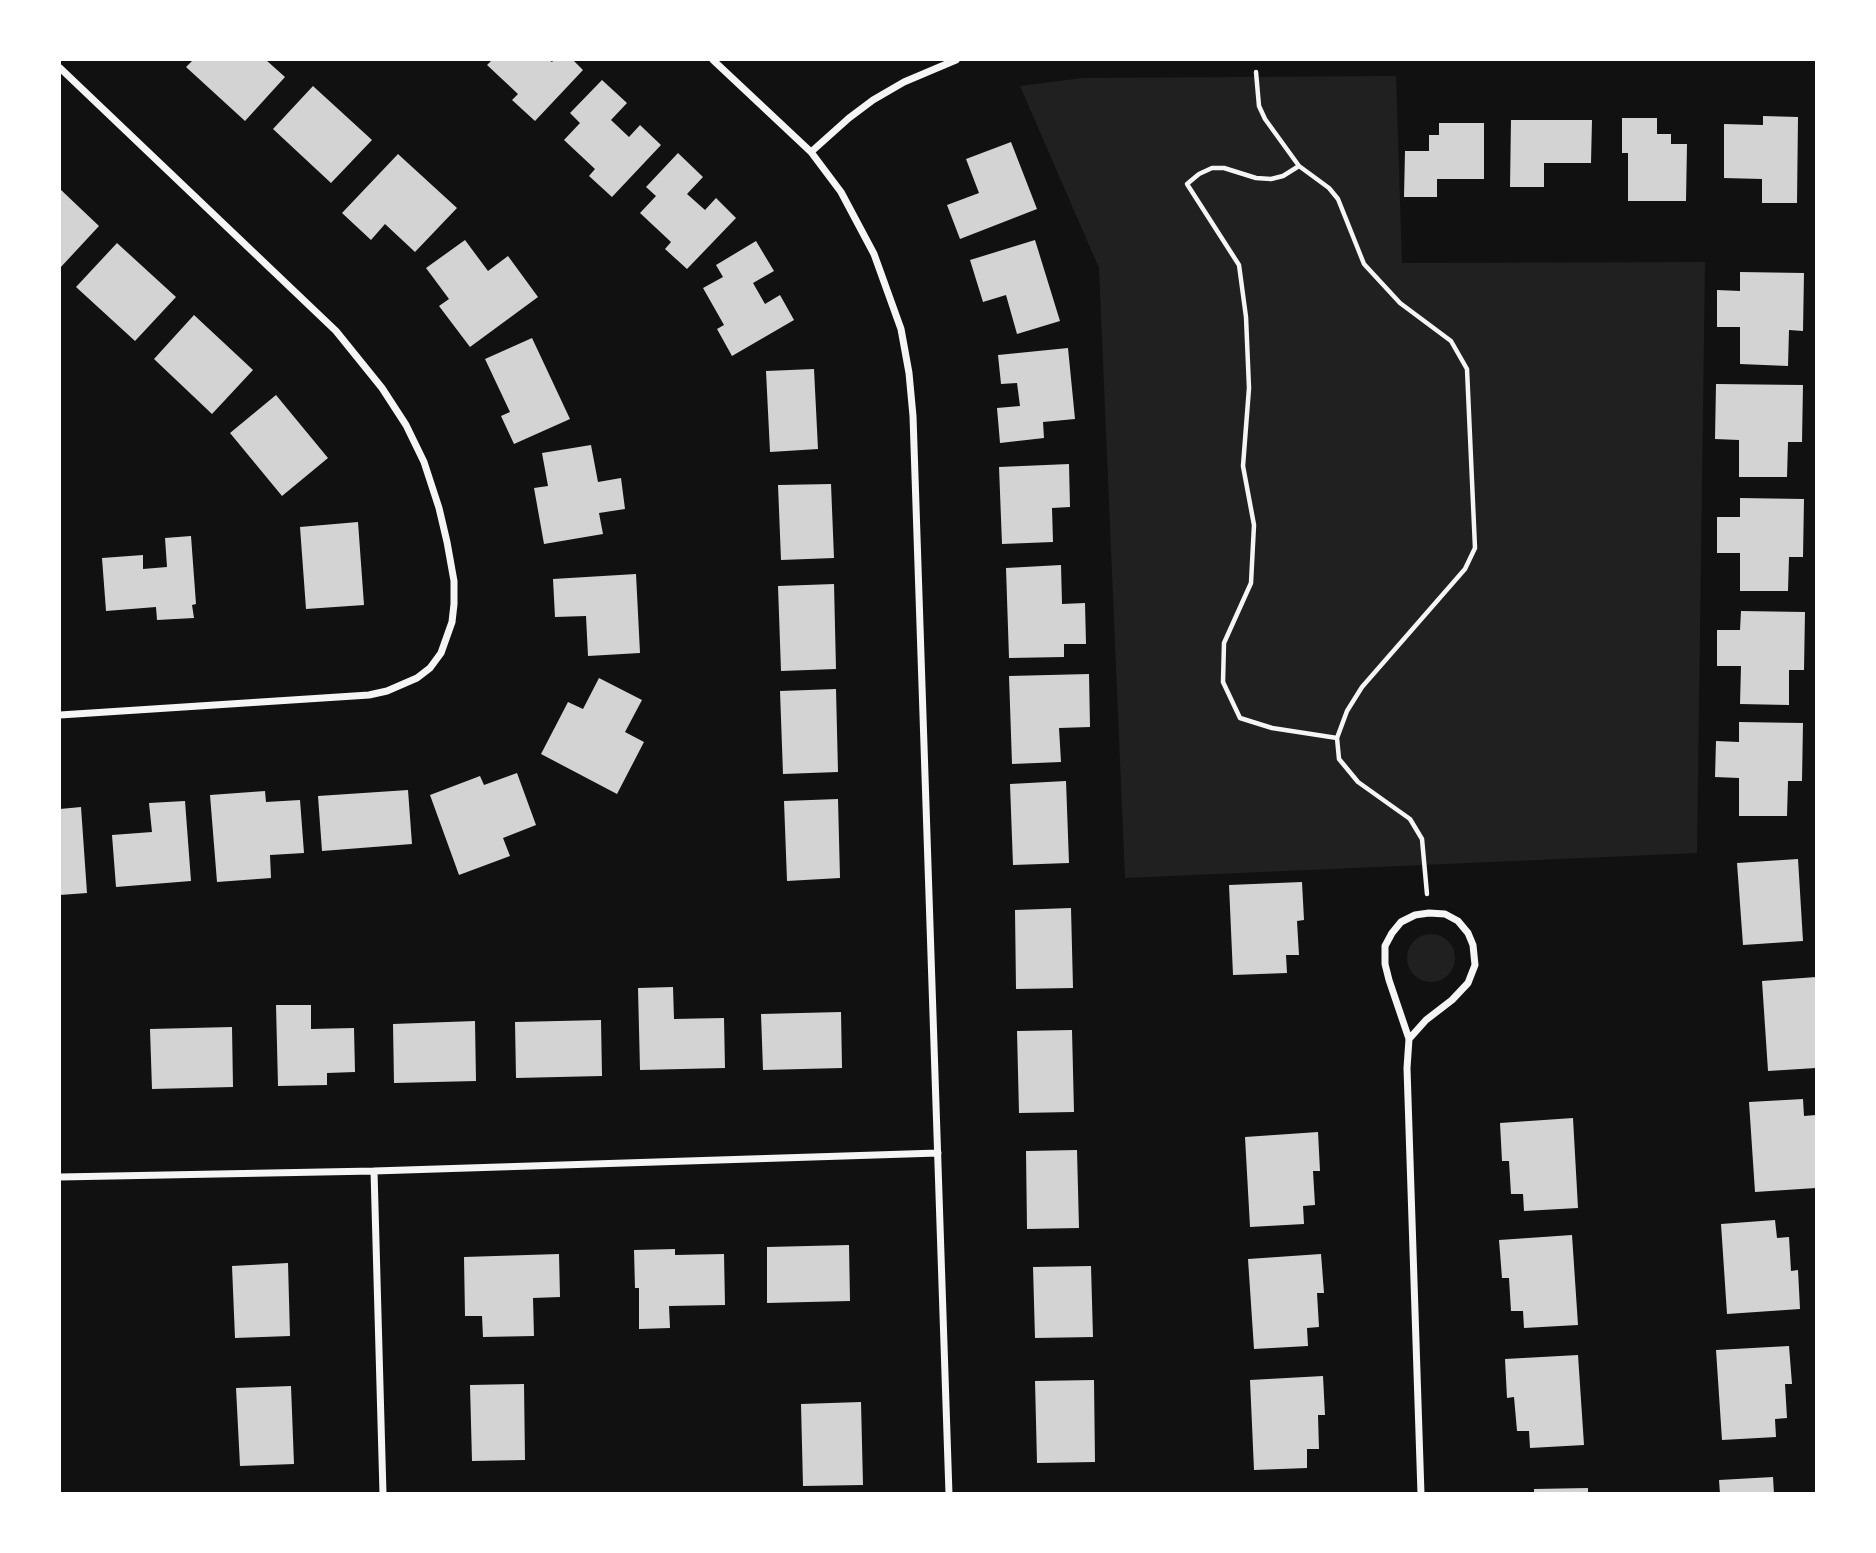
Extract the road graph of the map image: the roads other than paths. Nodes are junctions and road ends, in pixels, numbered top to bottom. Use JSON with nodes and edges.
{"nodes":[{"id":1,"x":713,"y":60,"type":"edge"},
{"id":2,"x":956,"y":60,"type":"edge"},
{"id":3,"x":60,"y":68,"type":"edge"},
{"id":4,"x":811,"y":152,"type":"junction"},
{"id":5,"x":60,"y":715,"type":"edge"},
{"id":6,"x":1409,"y":1039,"type":"junction"},
{"id":7,"x":937,"y":1153,"type":"junction"},
{"id":8,"x":374,"y":1171,"type":"junction"},
{"id":9,"x":60,"y":1177,"type":"edge"},
{"id":10,"x":383,"y":1493,"type":"edge"},
{"id":11,"x":949,"y":1493,"type":"edge"},
{"id":12,"x":1421,"y":1493,"type":"edge"}],
"edges":[{"from":1,"to":4,"type":"street"},
{"from":2,"to":4,"type":"street"},
{"from":3,"to":5,"type":"street"},
{"from":4,"to":7,"type":"street"},
{"from":6,"to":6,"type":"street"},
{"from":6,"to":12,"type":"street"},
{"from":7,"to":8,"type":"street"},
{"from":7,"to":11,"type":"street"},
{"from":8,"to":9,"type":"street"},
{"from":8,"to":10,"type":"street"}]}
